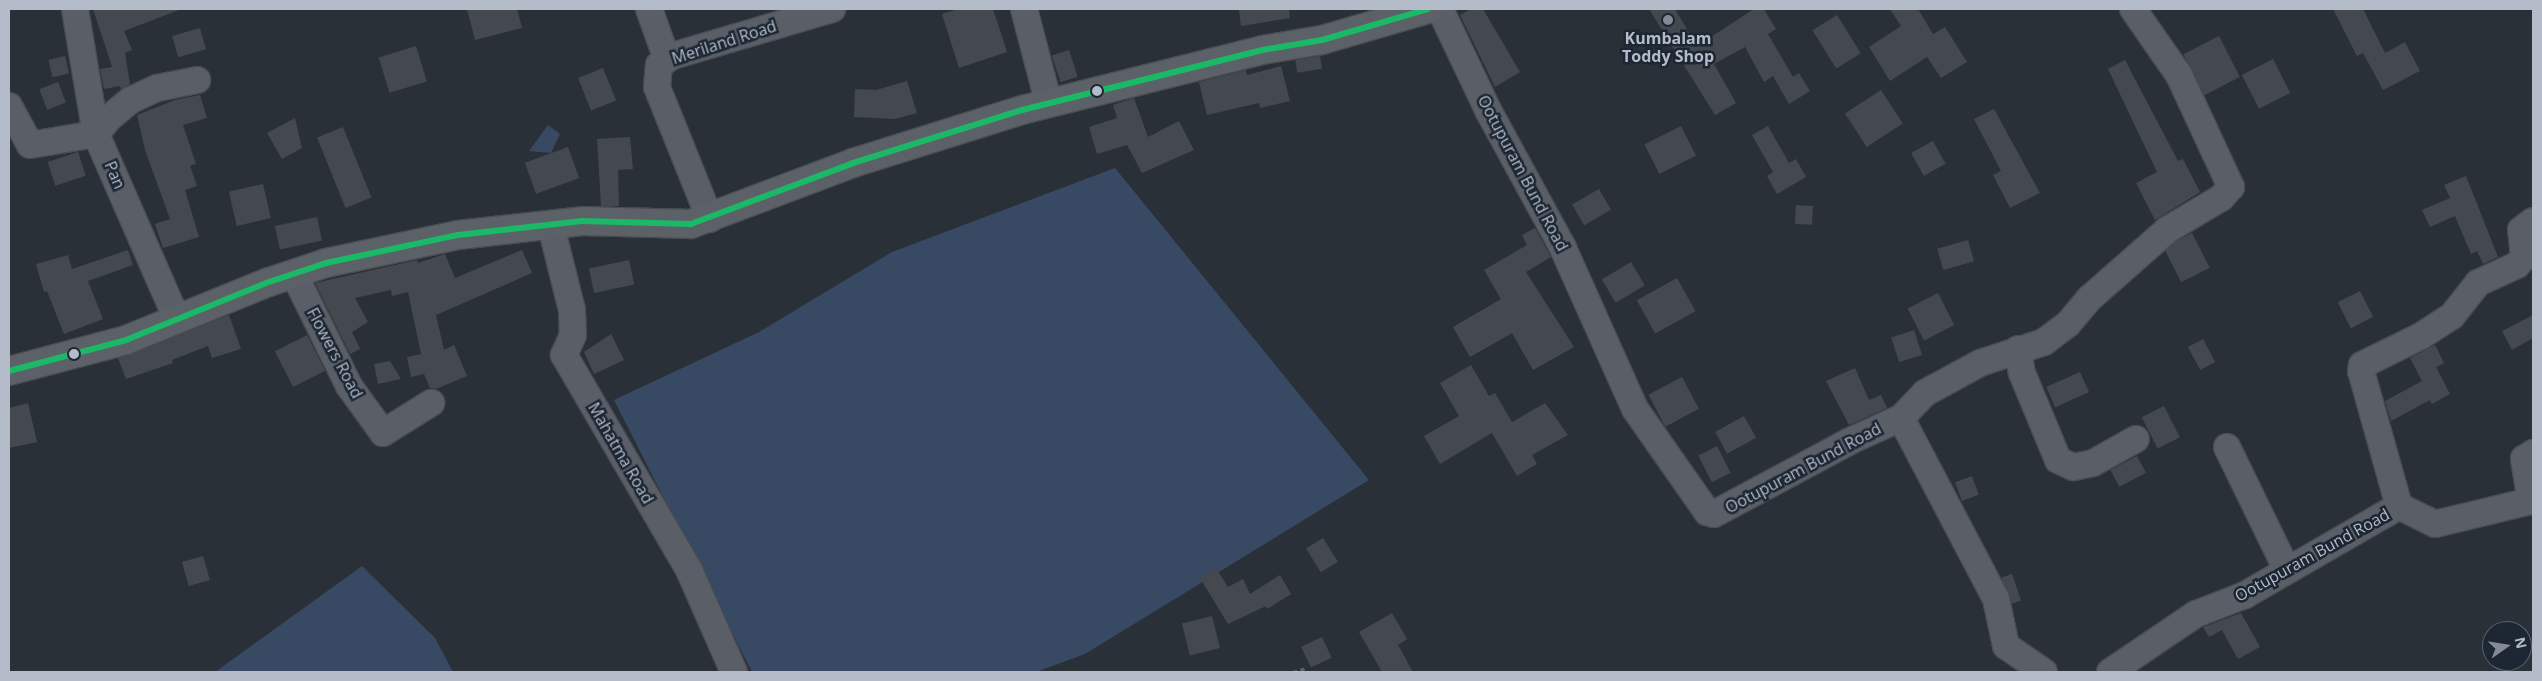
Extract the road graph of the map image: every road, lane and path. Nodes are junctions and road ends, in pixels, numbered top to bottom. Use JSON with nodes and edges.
{"nodes":[{"id":1,"x":74,"y":9,"type":"edge"},
{"id":2,"x":649,"y":9,"type":"edge"},
{"id":3,"x":832,"y":9,"type":"edge"},
{"id":4,"x":1024,"y":9,"type":"edge"},
{"id":5,"x":1428,"y":9,"type":"edge"},
{"id":6,"x":1440,"y":9,"type":"edge"},
{"id":7,"x":2133,"y":9,"type":"edge"},
{"id":8,"x":667,"y":59,"type":"junction"},
{"id":9,"x":197,"y":80,"type":"dead end"},
{"id":10,"x":1049,"y":104,"type":"junction"},
{"id":11,"x":9,"y":106,"type":"edge"},
{"id":12,"x":96,"y":134,"type":"junction"},
{"id":13,"x":710,"y":219,"type":"junction"},
{"id":14,"x":2533,"y":220,"type":"edge"},
{"id":15,"x":551,"y":226,"type":"junction"},
{"id":16,"x":294,"y":274,"type":"junction"},
{"id":17,"x":177,"y":319,"type":"junction"},
{"id":18,"x":2018,"y":349,"type":"junction"},
{"id":19,"x":9,"y":372,"type":"edge"},
{"id":20,"x":431,"y":404,"type":"dead end"},
{"id":21,"x":1901,"y":418,"type":"junction"},
{"id":22,"x":2136,"y":439,"type":"dead end"},
{"id":23,"x":2228,"y":447,"type":"dead end"},
{"id":24,"x":2533,"y":453,"type":"edge"},
{"id":25,"x":2399,"y":506,"type":"junction"},
{"id":26,"x":2286,"y":568,"type":"junction"},
{"id":27,"x":1306,"y":668,"type":"dead end"},
{"id":28,"x":734,"y":672,"type":"edge"},
{"id":29,"x":1293,"y":672,"type":"edge"},
{"id":30,"x":2044,"y":672,"type":"edge"},
{"id":31,"x":2110,"y":672,"type":"edge"}],
"edges":[{"from":1,"to":12,"type":"street","name":"Pan"},
{"from":2,"to":8,"type":"street"},
{"from":3,"to":8,"type":"street","name":"Meriland Road"},
{"from":4,"to":10,"type":"street"},
{"from":5,"to":10,"type":"main road"},
{"from":6,"to":21,"type":"street","name":"Ootupuram Bund Road"},
{"from":7,"to":18,"type":"street"},
{"from":8,"to":13,"type":"street","name":"Meriland Road"},
{"from":9,"to":12,"type":"street"},
{"from":10,"to":13,"type":"main road"},
{"from":11,"to":12,"type":"street"},
{"from":12,"to":17,"type":"street","name":"Pan"},
{"from":13,"to":15,"type":"main road"},
{"from":14,"to":25,"type":"street"},
{"from":15,"to":16,"type":"main road"},
{"from":15,"to":28,"type":"street","name":"Mahatma Road"},
{"from":16,"to":17,"type":"main road"},
{"from":16,"to":20,"type":"street","name":"Flowers Road"},
{"from":17,"to":19,"type":"main road"},
{"from":18,"to":21,"type":"street"},
{"from":18,"to":22,"type":"street"},
{"from":21,"to":30,"type":"street","name":"Ootupuram Bund Road"},
{"from":23,"to":26,"type":"street"},
{"from":24,"to":25,"type":"street","name":"Ootupuram Bund Road"},
{"from":25,"to":26,"type":"street","name":"Ootupuram Bund Road"},
{"from":26,"to":31,"type":"street","name":"Ootupuram Bund Road"},
{"from":27,"to":29,"type":"path"}]}
